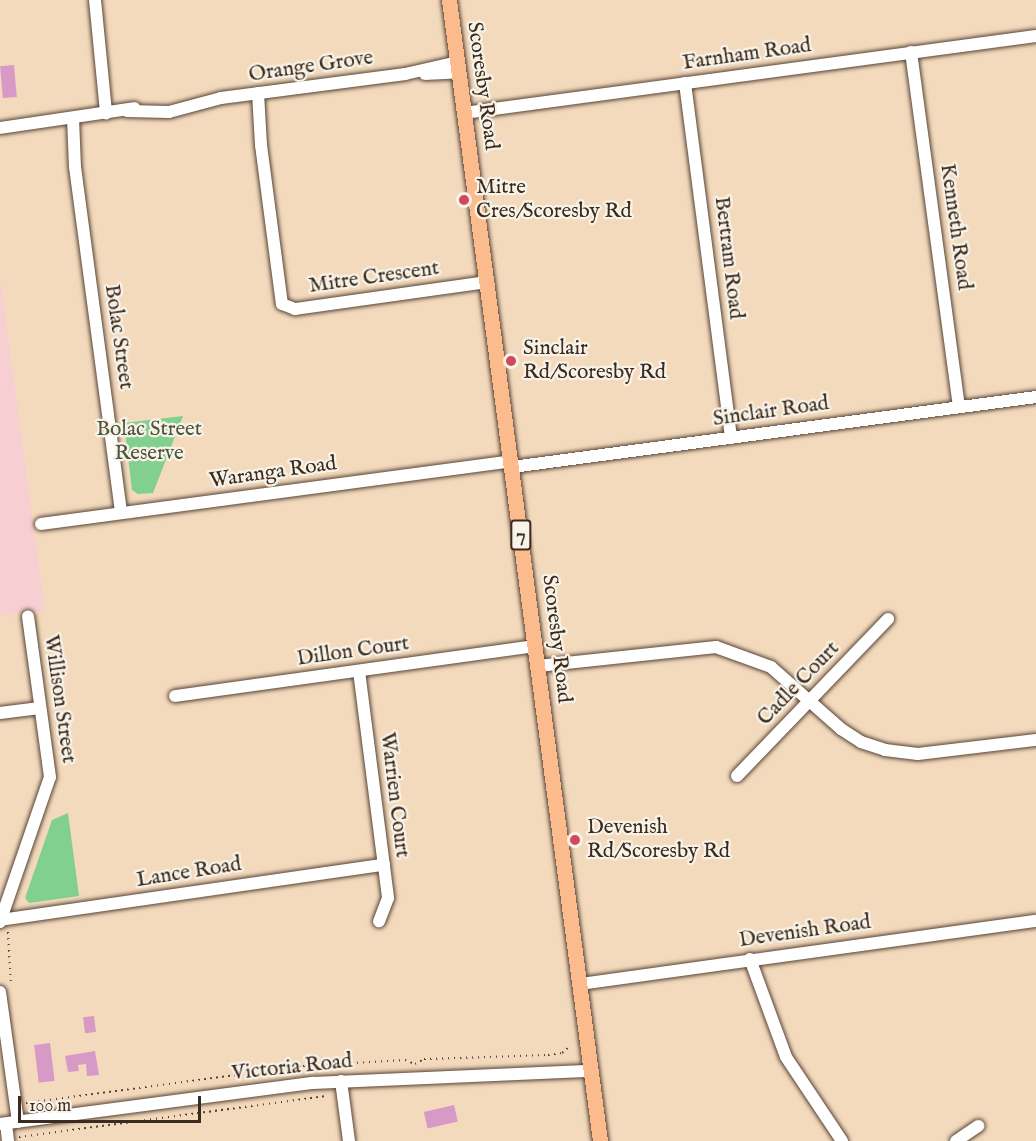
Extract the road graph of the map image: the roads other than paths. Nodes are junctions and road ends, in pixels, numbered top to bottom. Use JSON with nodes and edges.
{"nodes":[{"id":1,"x":95,"y":0,"type":"edge"},
{"id":2,"x":449,"y":0,"type":"edge"},
{"id":3,"x":1036,"y":36,"type":"edge"},
{"id":4,"x":911,"y":52,"type":"junction"},
{"id":5,"x":458,"y":67,"type":"junction"},
{"id":6,"x":685,"y":83,"type":"junction"},
{"id":7,"x":254,"y":94,"type":"junction"},
{"id":8,"x":110,"y":113,"type":"junction"},
{"id":9,"x":464,"y":113,"type":"junction"},
{"id":10,"x":69,"y":118,"type":"junction"},
{"id":11,"x":0,"y":128,"type":"edge"},
{"id":12,"x":488,"y":282,"type":"junction"},
{"id":13,"x":1036,"y":397,"type":"edge"},
{"id":14,"x":959,"y":407,"type":"junction"},
{"id":15,"x":731,"y":438,"type":"junction"},
{"id":16,"x":512,"y":464,"type":"junction"},
{"id":17,"x":121,"y":512,"type":"junction"},
{"id":18,"x":41,"y":524,"type":"dead end"},
{"id":19,"x":28,"y":616,"type":"dead end"},
{"id":20,"x":888,"y":620,"type":"dead end"},
{"id":21,"x":536,"y":646,"type":"junction"},
{"id":22,"x":538,"y":666,"type":"junction"},
{"id":23,"x":359,"y":671,"type":"junction"},
{"id":24,"x":175,"y":696,"type":"dead end"},
{"id":25,"x":809,"y":700,"type":"junction"},
{"id":26,"x":40,"y":708,"type":"junction"},
{"id":27,"x":0,"y":713,"type":"edge"},
{"id":28,"x":1036,"y":740,"type":"edge"},
{"id":29,"x":738,"y":776,"type":"dead end"},
{"id":30,"x":384,"y":864,"type":"junction"},
{"id":31,"x":0,"y":921,"type":"edge"},
{"id":32,"x":379,"y":921,"type":"dead end"},
{"id":33,"x":1036,"y":921,"type":"edge"},
{"id":34,"x":750,"y":959,"type":"junction"},
{"id":35,"x":580,"y":984,"type":"junction"},
{"id":36,"x":0,"y":992,"type":"edge"},
{"id":37,"x":591,"y":1071,"type":"junction"},
{"id":38,"x":341,"y":1081,"type":"junction"},
{"id":39,"x":8,"y":1123,"type":"edge"},
{"id":40,"x":978,"y":1126,"type":"dead end"},
{"id":41,"x":12,"y":1139,"type":"edge"},
{"id":42,"x":349,"y":1141,"type":"edge"},
{"id":43,"x":600,"y":1141,"type":"edge"},
{"id":44,"x":842,"y":1141,"type":"edge"},
{"id":45,"x":956,"y":1141,"type":"edge"}],
"edges":[{"from":1,"to":8,"type":"street"},
{"from":2,"to":5,"type":"main road","name":"Scoresby Road","number":"7"},
{"from":3,"to":4,"type":"street","name":"Farnham Road"},
{"from":4,"to":6,"type":"street","name":"Farnham Road"},
{"from":4,"to":14,"type":"street","name":"Kenneth Road"},
{"from":5,"to":7,"type":"street","name":"Orange Grove"},
{"from":5,"to":9,"type":"main road","name":"Scoresby Road","number":"7"},
{"from":6,"to":9,"type":"street","name":"Farnham Road"},
{"from":6,"to":15,"type":"street","name":"Bertram Road"},
{"from":7,"to":8,"type":"street","name":"Orange Grove"},
{"from":7,"to":12,"type":"street","name":"Mitre Crescent"},
{"from":8,"to":10,"type":"street","name":"Orange Grove"},
{"from":9,"to":12,"type":"main road","name":"Scoresby Road","number":"7"},
{"from":10,"to":11,"type":"street","name":"Orange Grove"},
{"from":10,"to":17,"type":"street","name":"Bolac Street"},
{"from":12,"to":16,"type":"main road","name":"Scoresby Road","number":"7"},
{"from":13,"to":14,"type":"street","name":"Sinclair Road"},
{"from":14,"to":15,"type":"street","name":"Sinclair Road"},
{"from":15,"to":16,"type":"street","name":"Sinclair Road"},
{"from":16,"to":17,"type":"street","name":"Waranga Road"},
{"from":16,"to":21,"type":"main road","name":"Scoresby Road","number":"7"},
{"from":17,"to":18,"type":"street","name":"Waranga Road"},
{"from":19,"to":26,"type":"street","name":"Willison Street"},
{"from":20,"to":25,"type":"street","name":"Cadle Court"},
{"from":21,"to":22,"type":"main road","name":"Scoresby Road","number":"7"},
{"from":21,"to":23,"type":"street","name":"Dillon Court"},
{"from":22,"to":25,"type":"street"},
{"from":22,"to":35,"type":"main road","name":"Scoresby Road","number":"7"},
{"from":23,"to":24,"type":"street","name":"Dillon Court"},
{"from":23,"to":30,"type":"street","name":"Warrien Court"},
{"from":25,"to":28,"type":"street"},
{"from":25,"to":29,"type":"street","name":"Cadle Court"},
{"from":26,"to":27,"type":"street"},
{"from":26,"to":31,"type":"street","name":"Willison Street"},
{"from":30,"to":31,"type":"street","name":"Lance Road"},
{"from":30,"to":32,"type":"street","name":"Warrien Court"},
{"from":33,"to":34,"type":"street","name":"Devenish Road"},
{"from":34,"to":35,"type":"street","name":"Devenish Road"},
{"from":34,"to":44,"type":"street"},
{"from":35,"to":37,"type":"main road","name":"Scoresby Road","number":"7"},
{"from":36,"to":39,"type":"street"},
{"from":37,"to":38,"type":"street","name":"Victoria Road"},
{"from":37,"to":43,"type":"main road","name":"Scoresby Road","number":"7"},
{"from":38,"to":39,"type":"street","name":"Victoria Road"},
{"from":38,"to":42,"type":"street"},
{"from":39,"to":41,"type":"street"},
{"from":40,"to":45,"type":"street"}]}
